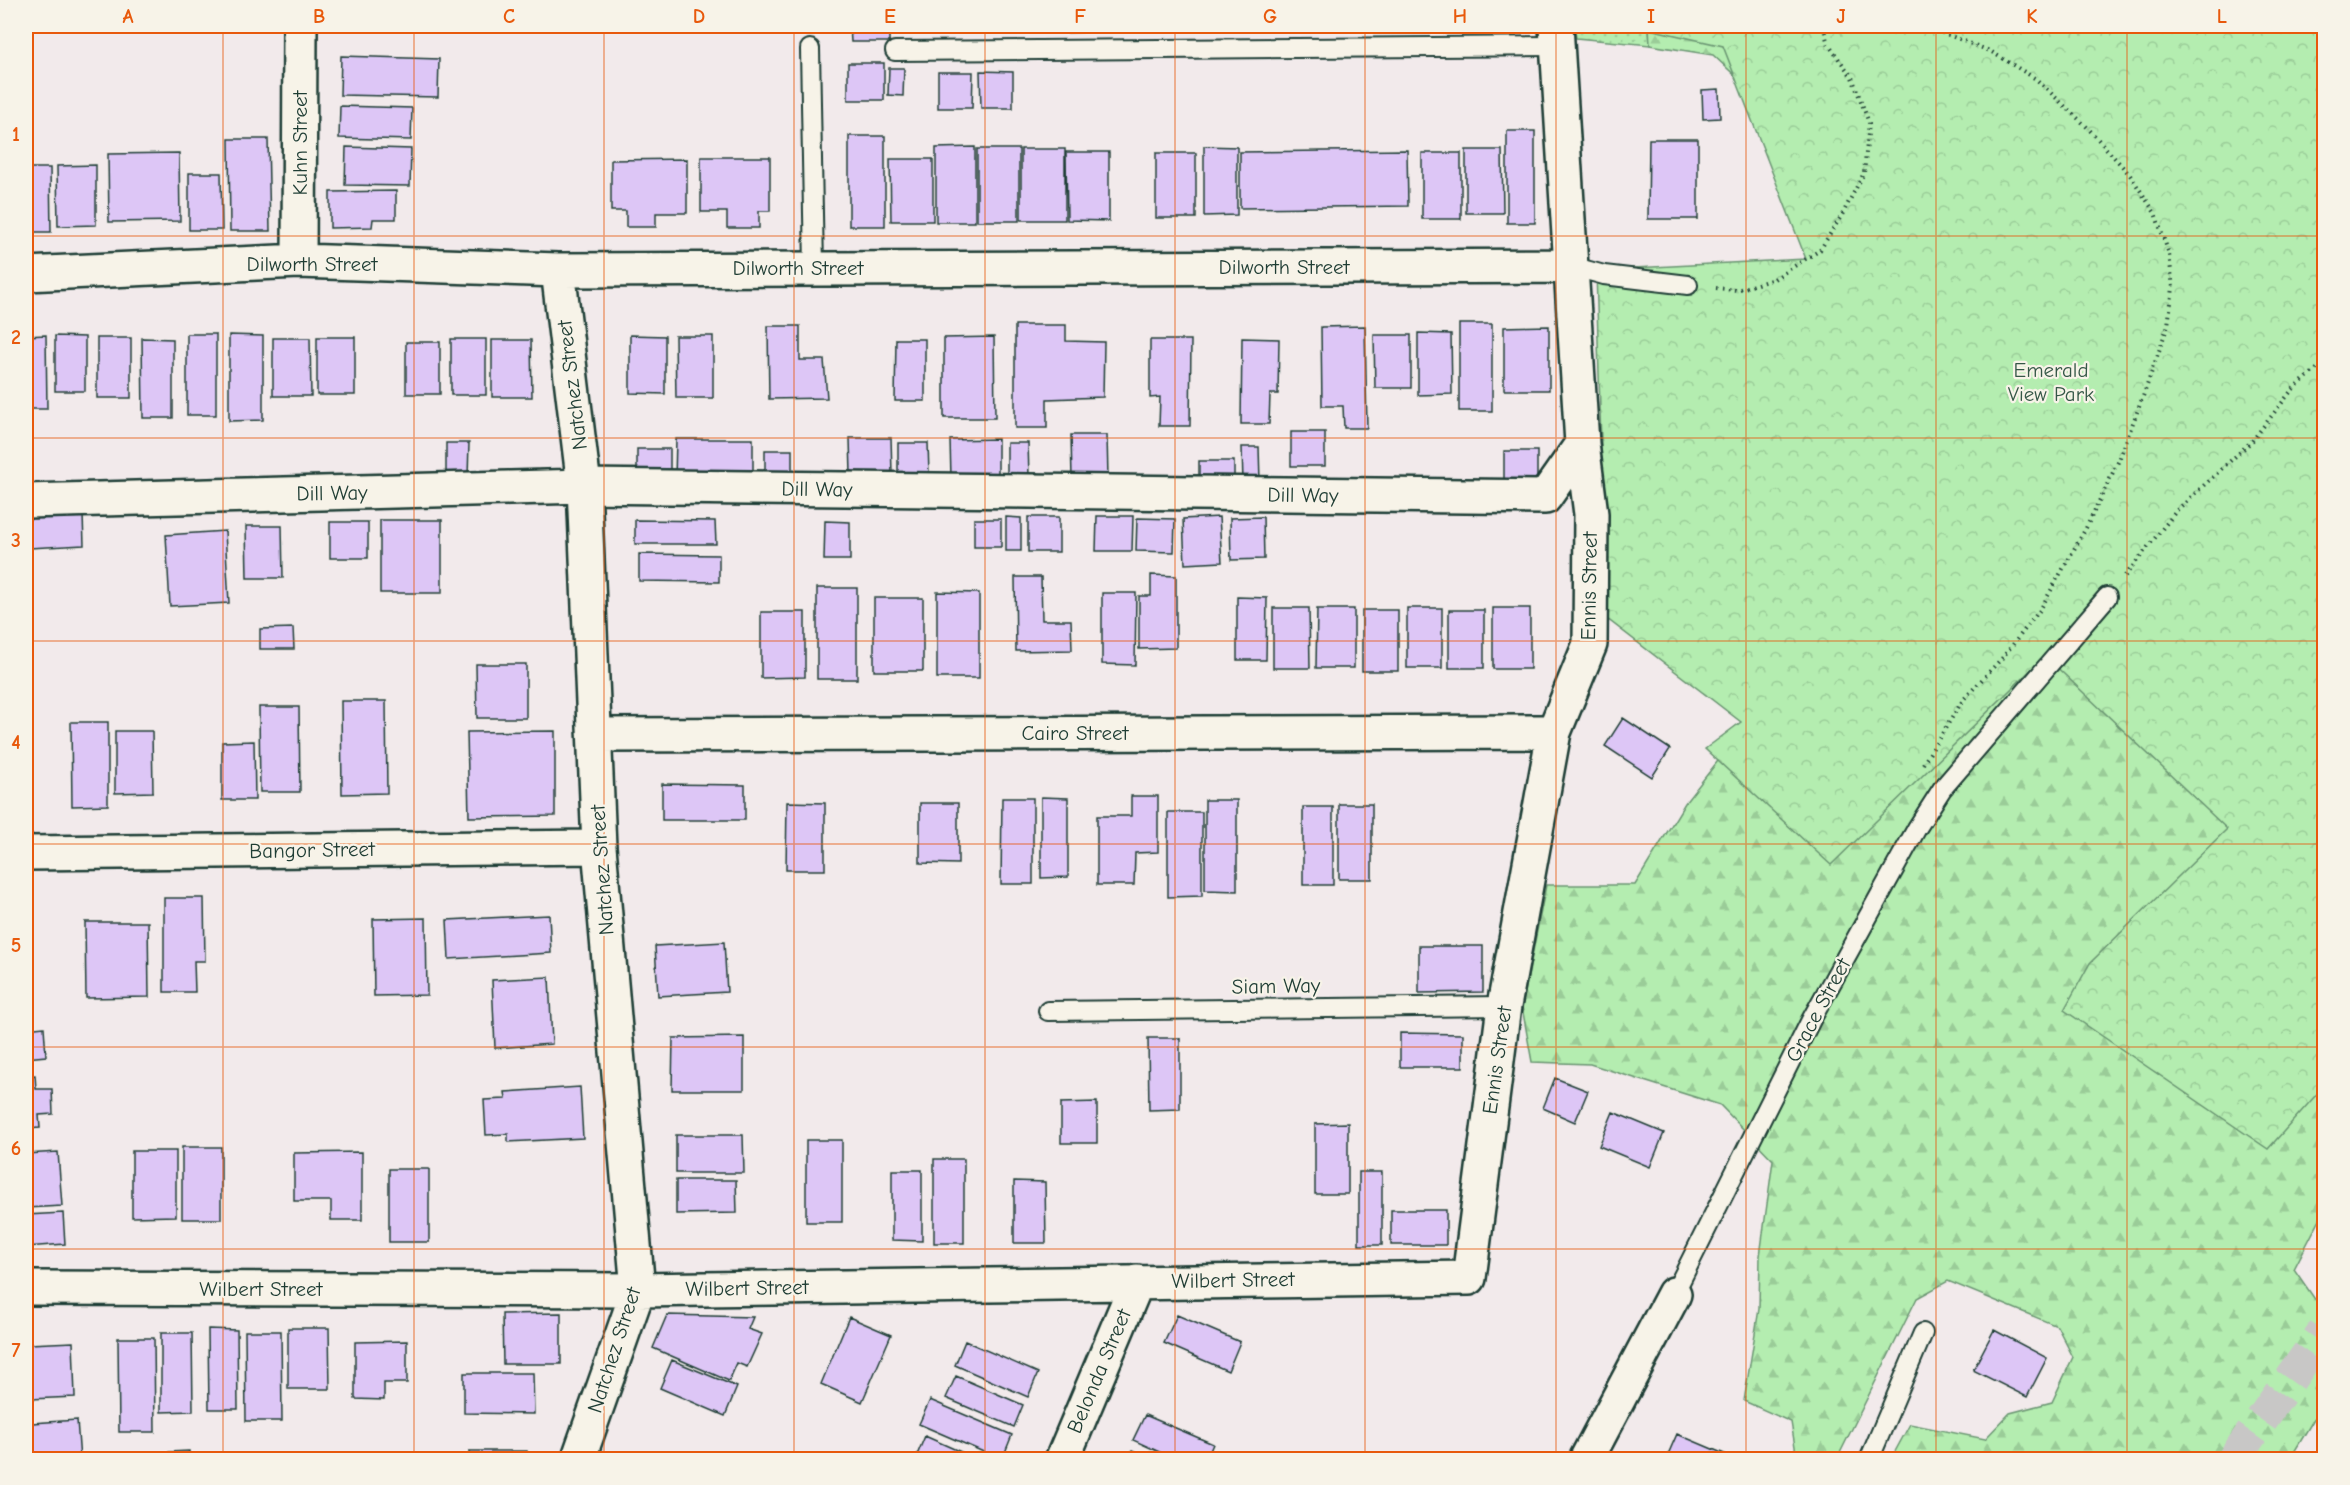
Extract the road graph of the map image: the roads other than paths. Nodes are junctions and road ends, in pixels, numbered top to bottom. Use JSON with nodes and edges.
{"nodes":[{"id":1,"x":300,"y":26,"type":"edge"},
{"id":2,"x":1557,"y":36,"type":"edge"},
{"id":3,"x":810,"y":49,"type":"dead end"},
{"id":4,"x":895,"y":51,"type":"dead end"},
{"id":5,"x":299,"y":261,"type":"junction"},
{"id":6,"x":1571,"y":266,"type":"junction"},
{"id":7,"x":814,"y":268,"type":"junction"},
{"id":8,"x":558,"y":270,"type":"junction"},
{"id":9,"x":26,"y":274,"type":"edge"},
{"id":10,"x":1688,"y":285,"type":"road end"},
{"id":11,"x":1582,"y":444,"type":"junction"},
{"id":12,"x":584,"y":486,"type":"junction"},
{"id":13,"x":26,"y":501,"type":"edge"},
{"id":14,"x":2108,"y":597,"type":"road end"},
{"id":15,"x":1554,"y":732,"type":"junction"},
{"id":16,"x":595,"y":735,"type":"junction"},
{"id":17,"x":599,"y":847,"type":"junction"},
{"id":18,"x":26,"y":853,"type":"edge"},
{"id":19,"x":1503,"y":1006,"type":"junction"},
{"id":20,"x":1048,"y":1011,"type":"dead end"},
{"id":21,"x":1469,"y":1278,"type":"joint"},
{"id":22,"x":1137,"y":1282,"type":"junction"},
{"id":23,"x":26,"y":1288,"type":"edge"},
{"id":24,"x":638,"y":1290,"type":"junction"},
{"id":25,"x":1674,"y":1294,"type":"joint"},
{"id":26,"x":1923,"y":1333,"type":"dead end"},
{"id":27,"x":578,"y":1460,"type":"edge"},
{"id":28,"x":1062,"y":1460,"type":"edge"},
{"id":29,"x":1586,"y":1460,"type":"edge"},
{"id":30,"x":1869,"y":1460,"type":"edge"}],
"edges":[{"from":1,"to":5,"type":"street","name":"Kuhn Street"},
{"from":2,"to":4,"type":"lane"},
{"from":2,"to":6,"type":"street","name":"Ennis Street"},
{"from":3,"to":7,"type":"lane"},
{"from":5,"to":8,"type":"street","name":"Dilworth Street"},
{"from":5,"to":9,"type":"street","name":"Dilworth Street"},
{"from":6,"to":7,"type":"street","name":"Dilworth Street"},
{"from":6,"to":10,"type":"lane"},
{"from":6,"to":11,"type":"street","name":"Ennis Street"},
{"from":7,"to":8,"type":"street","name":"Dilworth Street"},
{"from":8,"to":12,"type":"street","name":"Natchez Street"},
{"from":11,"to":12,"type":"street","name":"Dill Way"},
{"from":11,"to":15,"type":"street","name":"Ennis Street"},
{"from":12,"to":13,"type":"street","name":"Dill Way"},
{"from":12,"to":16,"type":"street","name":"Natchez Street"},
{"from":14,"to":25,"type":"lane","name":"Grace Street"},
{"from":15,"to":16,"type":"street","name":"Cairo Street"},
{"from":15,"to":19,"type":"street","name":"Ennis Street"},
{"from":16,"to":17,"type":"street","name":"Natchez Street"},
{"from":17,"to":18,"type":"street","name":"Bangor Street"},
{"from":17,"to":24,"type":"street","name":"Natchez Street"},
{"from":19,"to":20,"type":"lane","name":"Siam Way"},
{"from":19,"to":21,"type":"street","name":"Ennis Street"},
{"from":21,"to":22,"type":"street","name":"Wilbert Street"},
{"from":22,"to":24,"type":"street","name":"Wilbert Street"},
{"from":22,"to":28,"type":"street","name":"Belonda Street"},
{"from":23,"to":24,"type":"street","name":"Wilbert Street"},
{"from":24,"to":27,"type":"street","name":"Natchez Street"},
{"from":25,"to":29,"type":"street","name":"Grace Street"},
{"from":26,"to":30,"type":"lane"}]}
